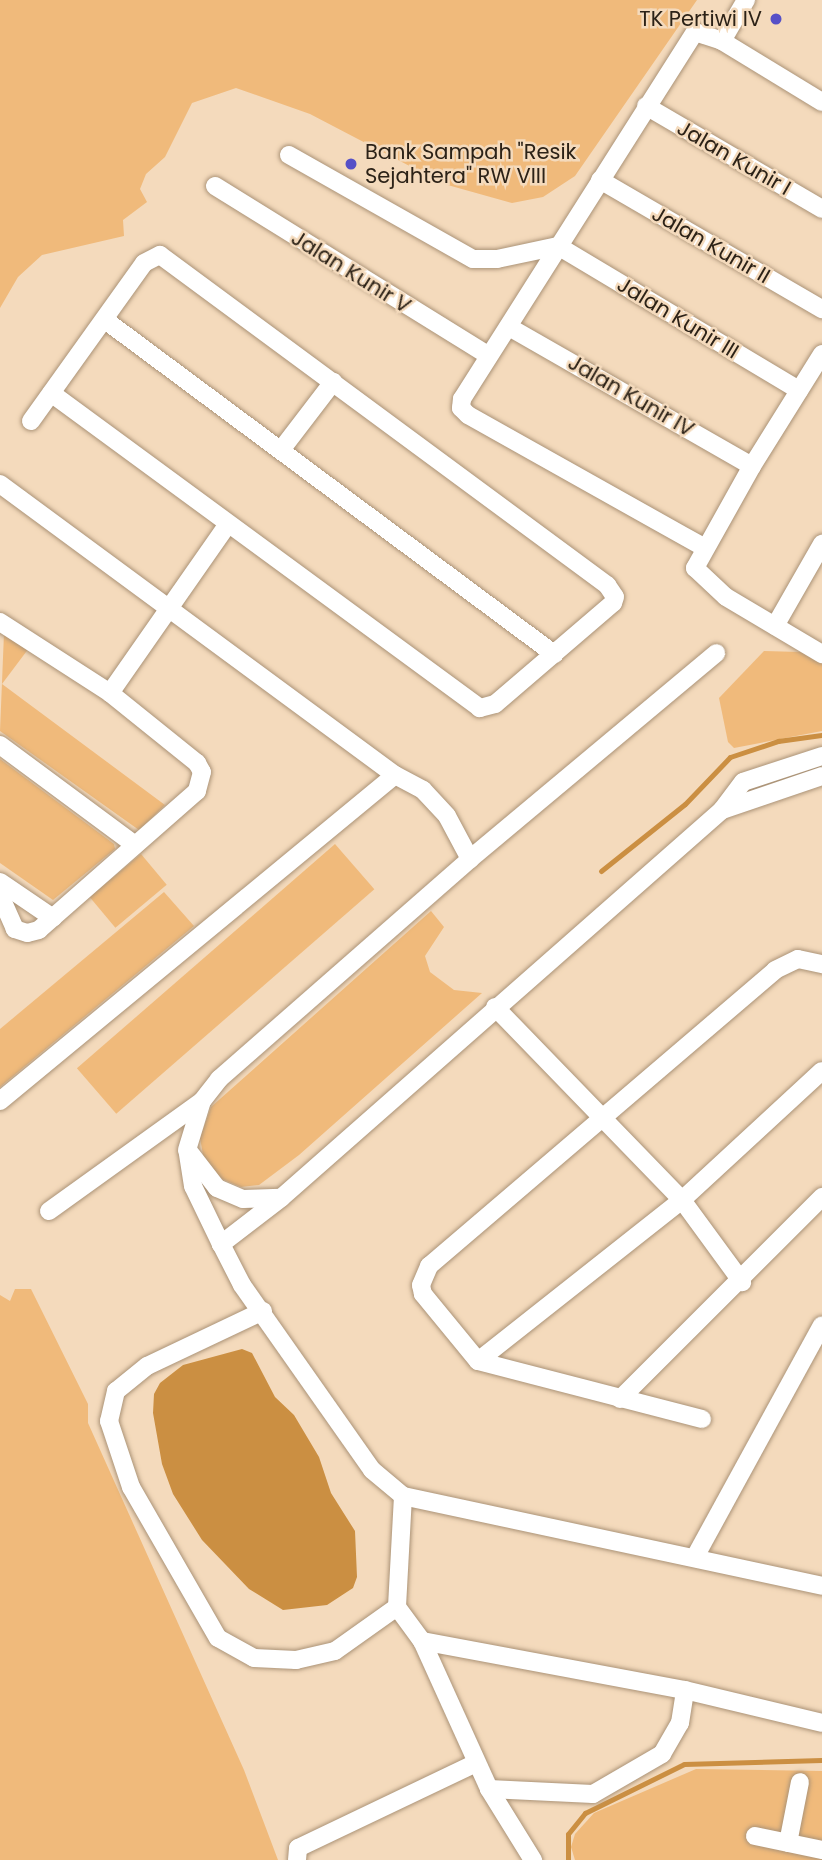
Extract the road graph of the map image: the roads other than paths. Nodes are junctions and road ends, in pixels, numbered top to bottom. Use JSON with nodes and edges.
{"nodes":[{"id":1,"x":746,"y":0,"type":"edge"},
{"id":2,"x":722,"y":41,"type":"junction"},
{"id":3,"x":821,"y":98,"type":"edge"},
{"id":4,"x":646,"y":106,"type":"junction"},
{"id":5,"x":289,"y":155,"type":"dead end"},
{"id":6,"x":600,"y":180,"type":"junction"},
{"id":7,"x":215,"y":186,"type":"dead end"},
{"id":8,"x":822,"y":209,"type":"edge"},
{"id":9,"x":558,"y":246,"type":"junction"},
{"id":10,"x":822,"y":309,"type":"edge"},
{"id":11,"x":105,"y":320,"type":"junction"},
{"id":12,"x":509,"y":327,"type":"junction"},
{"id":13,"x":822,"y":354,"type":"edge"},
{"id":14,"x":489,"y":356,"type":"junction"},
{"id":15,"x":816,"y":377,"type":"edge"},
{"id":16,"x":333,"y":382,"type":"junction"},
{"id":17,"x":799,"y":390,"type":"junction"},
{"id":18,"x":51,"y":393,"type":"junction"},
{"id":19,"x":31,"y":421,"type":"dead end"},
{"id":20,"x":281,"y":450,"type":"junction"},
{"id":21,"x":752,"y":466,"type":"junction"},
{"id":22,"x":0,"y":484,"type":"edge"},
{"id":23,"x":228,"y":524,"type":"junction"},
{"id":24,"x":822,"y":544,"type":"edge"},
{"id":25,"x":705,"y":548,"type":"junction"},
{"id":26,"x":170,"y":607,"type":"junction"},
{"id":27,"x":0,"y":620,"type":"edge"},
{"id":28,"x":775,"y":626,"type":"junction"},
{"id":29,"x":716,"y":653,"type":"dead end"},
{"id":30,"x":554,"y":654,"type":"junction"},
{"id":31,"x":822,"y":654,"type":"edge"},
{"id":32,"x":110,"y":693,"type":"junction"},
{"id":33,"x":0,"y":746,"type":"edge"},
{"id":34,"x":822,"y":756,"type":"edge"},
{"id":35,"x":395,"y":775,"type":"junction"},
{"id":36,"x":822,"y":776,"type":"edge"},
{"id":37,"x":722,"y":810,"type":"junction"},
{"id":38,"x":135,"y":845,"type":"junction"},
{"id":39,"x":470,"y":859,"type":"junction"},
{"id":40,"x":0,"y":882,"type":"edge"},
{"id":41,"x":0,"y":895,"type":"edge"},
{"id":42,"x":52,"y":918,"type":"junction"},
{"id":43,"x":822,"y":964,"type":"edge"},
{"id":44,"x":495,"y":1007,"type":"junction"},
{"id":45,"x":822,"y":1071,"type":"edge"},
{"id":46,"x":0,"y":1101,"type":"edge"},
{"id":47,"x":202,"y":1101,"type":"junction"},
{"id":48,"x":600,"y":1116,"type":"junction"},
{"id":49,"x":187,"y":1150,"type":"junction"},
{"id":50,"x":822,"y":1197,"type":"edge"},
{"id":51,"x":281,"y":1198,"type":"junction"},
{"id":52,"x":682,"y":1200,"type":"junction"},
{"id":53,"x":49,"y":1211,"type":"dead end"},
{"id":54,"x":221,"y":1244,"type":"junction"},
{"id":55,"x":742,"y":1282,"type":"junction"},
{"id":56,"x":263,"y":1311,"type":"junction"},
{"id":57,"x":822,"y":1325,"type":"edge"},
{"id":58,"x":478,"y":1361,"type":"junction"},
{"id":59,"x":620,"y":1399,"type":"junction"},
{"id":60,"x":702,"y":1419,"type":"dead end"},
{"id":61,"x":402,"y":1496,"type":"junction"},
{"id":62,"x":695,"y":1557,"type":"junction"},
{"id":63,"x":822,"y":1586,"type":"edge"},
{"id":64,"x":397,"y":1607,"type":"junction"},
{"id":65,"x":422,"y":1641,"type":"junction"},
{"id":66,"x":685,"y":1690,"type":"junction"},
{"id":67,"x":822,"y":1723,"type":"edge"},
{"id":68,"x":476,"y":1762,"type":"junction"},
{"id":69,"x":800,"y":1782,"type":"dead end"},
{"id":70,"x":489,"y":1789,"type":"junction"},
{"id":71,"x":755,"y":1836,"type":"dead end"},
{"id":72,"x":788,"y":1843,"type":"junction"},
{"id":73,"x":822,"y":1850,"type":"edge"},
{"id":74,"x":297,"y":1860,"type":"edge"},
{"id":75,"x":533,"y":1860,"type":"edge"}],
"edges":[{"from":1,"to":2,"type":"street"},
{"from":2,"to":3,"type":"street"},
{"from":2,"to":4,"type":"street"},
{"from":4,"to":6,"type":"street"},
{"from":4,"to":8,"type":"street","name":"Jalan Kunir I"},
{"from":5,"to":9,"type":"street"},
{"from":6,"to":9,"type":"street"},
{"from":6,"to":10,"type":"street","name":"Jalan Kunir II"},
{"from":7,"to":14,"type":"street","name":"Jalan Kunir V"},
{"from":9,"to":12,"type":"street"},
{"from":9,"to":17,"type":"street","name":"Jalan Kunir III"},
{"from":11,"to":16,"type":"street"},
{"from":11,"to":18,"type":"street"},
{"from":11,"to":20,"type":"street"},
{"from":12,"to":14,"type":"street"},
{"from":12,"to":21,"type":"street","name":"Jalan Kunir IV"},
{"from":13,"to":15,"type":"street"},
{"from":14,"to":25,"type":"street"},
{"from":15,"to":17,"type":"street"},
{"from":16,"to":20,"type":"street"},
{"from":16,"to":30,"type":"street"},
{"from":17,"to":21,"type":"street"},
{"from":18,"to":19,"type":"street"},
{"from":18,"to":23,"type":"street"},
{"from":20,"to":30,"type":"street"},
{"from":21,"to":25,"type":"street"},
{"from":22,"to":26,"type":"street"},
{"from":23,"to":26,"type":"street"},
{"from":23,"to":30,"type":"street"},
{"from":24,"to":28,"type":"street"},
{"from":25,"to":28,"type":"street"},
{"from":26,"to":32,"type":"street"},
{"from":26,"to":35,"type":"street"},
{"from":27,"to":32,"type":"street"},
{"from":28,"to":31,"type":"street"},
{"from":29,"to":39,"type":"street"},
{"from":32,"to":38,"type":"street"},
{"from":33,"to":38,"type":"street"},
{"from":34,"to":37,"type":"street"},
{"from":35,"to":39,"type":"street"},
{"from":35,"to":46,"type":"street"},
{"from":36,"to":37,"type":"street"},
{"from":37,"to":44,"type":"street"},
{"from":38,"to":42,"type":"street"},
{"from":39,"to":47,"type":"street"},
{"from":40,"to":42,"type":"street"},
{"from":41,"to":42,"type":"street"},
{"from":43,"to":48,"type":"street"},
{"from":44,"to":48,"type":"street"},
{"from":44,"to":51,"type":"street"},
{"from":45,"to":52,"type":"street"},
{"from":47,"to":49,"type":"street"},
{"from":47,"to":53,"type":"street"},
{"from":48,"to":52,"type":"street"},
{"from":48,"to":58,"type":"street"},
{"from":49,"to":51,"type":"street"},
{"from":49,"to":54,"type":"street"},
{"from":50,"to":55,"type":"street"},
{"from":51,"to":54,"type":"street"},
{"from":52,"to":55,"type":"street"},
{"from":52,"to":58,"type":"street"},
{"from":54,"to":56,"type":"street"},
{"from":55,"to":59,"type":"street"},
{"from":56,"to":61,"type":"street"},
{"from":56,"to":64,"type":"street"},
{"from":57,"to":62,"type":"street"},
{"from":58,"to":59,"type":"street"},
{"from":59,"to":60,"type":"street"},
{"from":61,"to":62,"type":"street"},
{"from":61,"to":64,"type":"street"},
{"from":62,"to":63,"type":"street"},
{"from":64,"to":65,"type":"street"},
{"from":65,"to":66,"type":"street"},
{"from":65,"to":68,"type":"street"},
{"from":66,"to":67,"type":"street"},
{"from":66,"to":70,"type":"street"},
{"from":68,"to":70,"type":"street"},
{"from":68,"to":74,"type":"street"},
{"from":69,"to":72,"type":"street"},
{"from":70,"to":75,"type":"street"},
{"from":71,"to":72,"type":"street"},
{"from":72,"to":73,"type":"street"}]}
